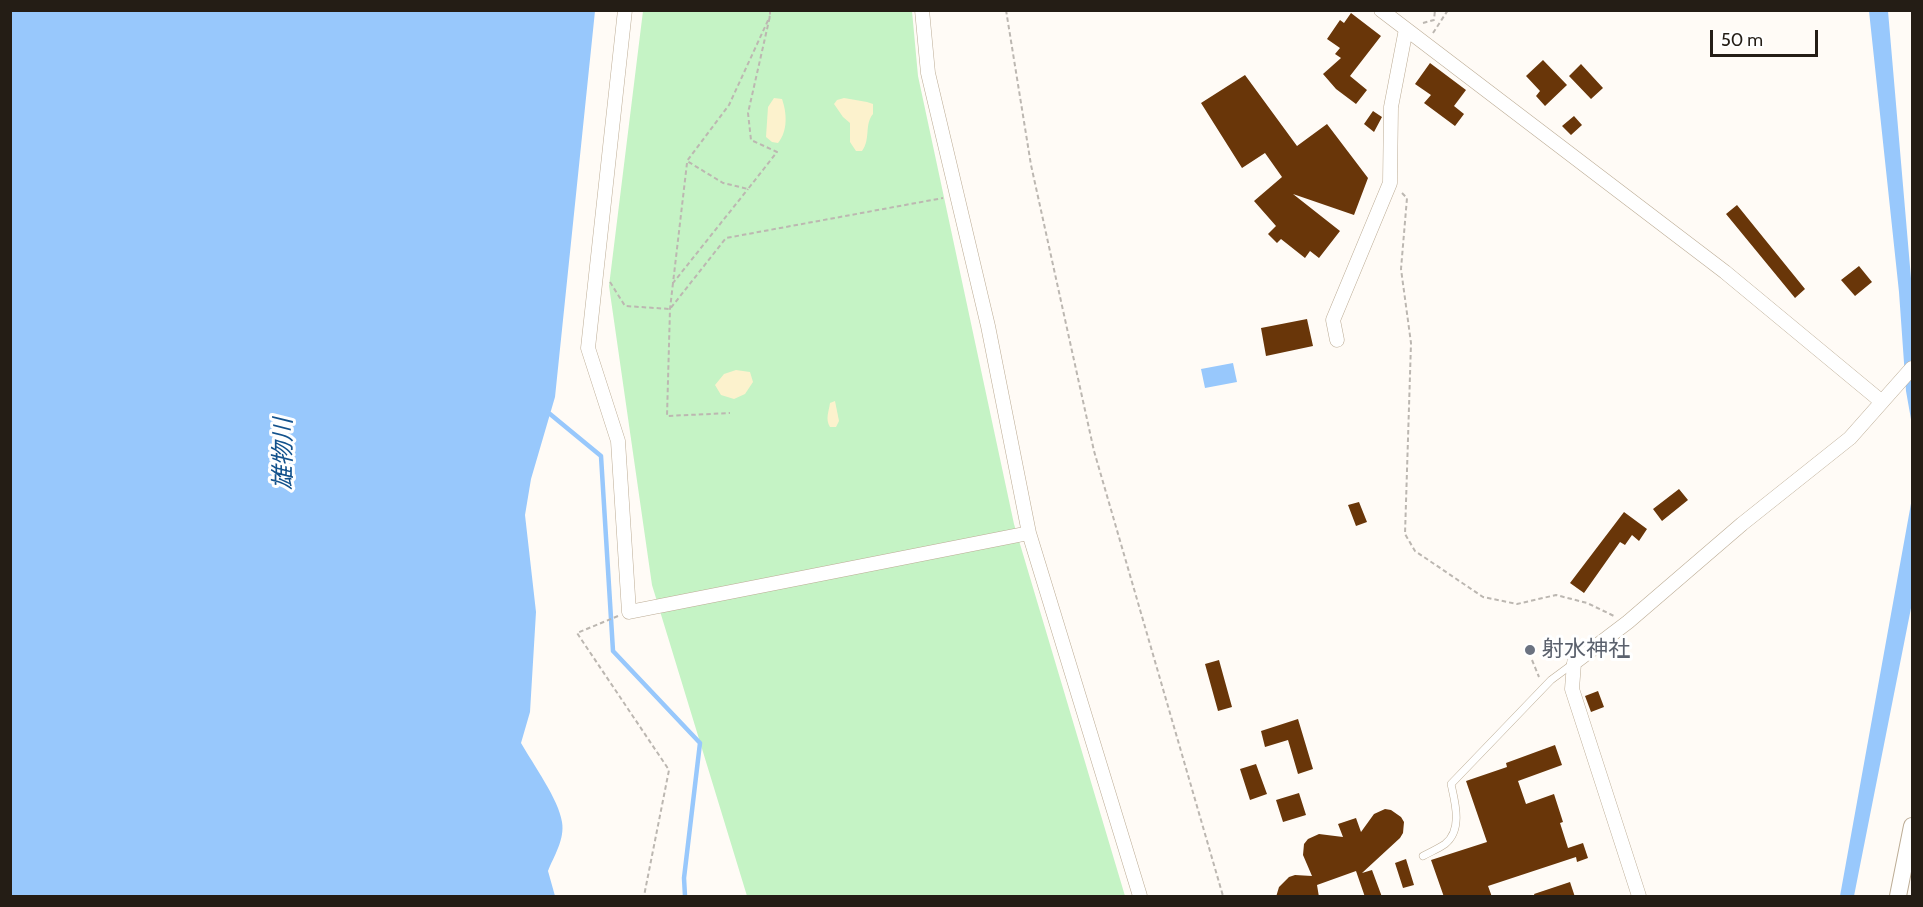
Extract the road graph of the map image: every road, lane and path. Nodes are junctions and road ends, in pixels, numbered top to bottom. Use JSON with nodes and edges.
{"nodes":[{"id":1,"x":625,"y":10,"type":"edge"},
{"id":2,"x":770,"y":10,"type":"edge"},
{"id":3,"x":922,"y":10,"type":"edge"},
{"id":4,"x":1006,"y":10,"type":"edge"},
{"id":5,"x":1382,"y":10,"type":"edge"},
{"id":6,"x":1404,"y":10,"type":"edge"},
{"id":7,"x":1435,"y":10,"type":"edge"},
{"id":8,"x":1448,"y":10,"type":"edge"},
{"id":9,"x":770,"y":16,"type":"junction"},
{"id":10,"x":1405,"y":28,"type":"junction"},
{"id":11,"x":1426,"y":44,"type":"junction"},
{"id":12,"x":687,"y":161,"type":"junction"},
{"id":13,"x":1390,"y":183,"type":"junction"},
{"id":14,"x":748,"y":189,"type":"junction"},
{"id":15,"x":957,"y":195,"type":"junction"},
{"id":16,"x":597,"y":263,"type":"junction"},
{"id":17,"x":673,"y":283,"type":"junction"},
{"id":18,"x":670,"y":309,"type":"junction"},
{"id":19,"x":1337,"y":339,"type":"dead end"},
{"id":20,"x":1912,"y":368,"type":"edge"},
{"id":21,"x":1882,"y":402,"type":"junction"},
{"id":22,"x":730,"y":413,"type":"dead end"},
{"id":23,"x":1029,"y":533,"type":"junction"},
{"id":24,"x":629,"y":612,"type":"junction"},
{"id":25,"x":1628,"y":622,"type":"junction"},
{"id":26,"x":1532,"y":660,"type":"dead end"},
{"id":27,"x":1574,"y":663,"type":"junction"},
{"id":28,"x":1542,"y":689,"type":"junction"},
{"id":29,"x":1912,"y":826,"type":"edge"},
{"id":30,"x":1423,"y":856,"type":"dead end"},
{"id":31,"x":644,"y":897,"type":"edge"},
{"id":32,"x":1140,"y":897,"type":"edge"},
{"id":33,"x":1223,"y":897,"type":"edge"},
{"id":34,"x":1639,"y":897,"type":"edge"},
{"id":35,"x":1898,"y":897,"type":"edge"}],
"edges":[{"from":1,"to":16,"type":"street"},
{"from":2,"to":9,"type":"path"},
{"from":3,"to":15,"type":"street"},
{"from":4,"to":33,"type":"path"},
{"from":5,"to":10,"type":"street"},
{"from":6,"to":10,"type":"street"},
{"from":7,"to":10,"type":"path"},
{"from":8,"to":11,"type":"path"},
{"from":9,"to":12,"type":"path"},
{"from":9,"to":14,"type":"path"},
{"from":10,"to":11,"type":"street"},
{"from":10,"to":13,"type":"street"},
{"from":11,"to":21,"type":"street"},
{"from":12,"to":14,"type":"path"},
{"from":12,"to":17,"type":"path"},
{"from":13,"to":19,"type":"street"},
{"from":13,"to":25,"type":"path"},
{"from":14,"to":17,"type":"path"},
{"from":15,"to":18,"type":"path"},
{"from":15,"to":23,"type":"street"},
{"from":16,"to":18,"type":"path"},
{"from":16,"to":24,"type":"street"},
{"from":17,"to":18,"type":"path"},
{"from":18,"to":22,"type":"path"},
{"from":20,"to":21,"type":"street"},
{"from":21,"to":25,"type":"street"},
{"from":23,"to":24,"type":"street"},
{"from":23,"to":32,"type":"street"},
{"from":24,"to":31,"type":"path"},
{"from":25,"to":27,"type":"street"},
{"from":26,"to":28,"type":"path"},
{"from":27,"to":28,"type":"lane"},
{"from":27,"to":34,"type":"street"},
{"from":28,"to":30,"type":"lane"},
{"from":29,"to":35,"type":"street"}]}
